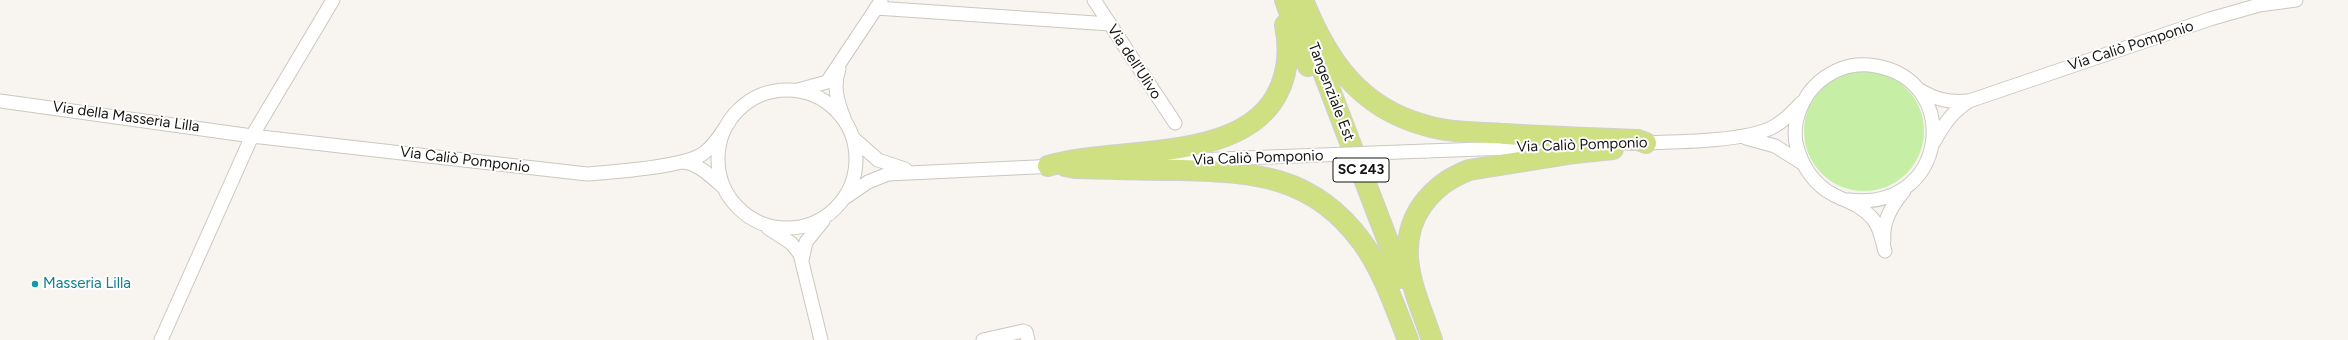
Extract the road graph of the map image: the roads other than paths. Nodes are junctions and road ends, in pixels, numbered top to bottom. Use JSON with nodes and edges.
{"nodes":[{"id":1,"x":333,"y":0,"type":"edge"},
{"id":2,"x":1094,"y":0,"type":"edge"},
{"id":3,"x":1278,"y":0,"type":"edge"},
{"id":4,"x":1285,"y":0,"type":"edge"},
{"id":5,"x":1296,"y":0,"type":"edge"},
{"id":6,"x":1303,"y":0,"type":"edge"},
{"id":7,"x":2296,"y":0,"type":"edge"},
{"id":8,"x":879,"y":4,"type":"edge"},
{"id":9,"x":1110,"y":24,"type":"junction"},
{"id":10,"x":842,"y":62,"type":"junction"},
{"id":11,"x":1917,"y":88,"type":"junction"},
{"id":12,"x":798,"y":90,"type":"junction"},
{"id":13,"x":1804,"y":100,"type":"junction"},
{"id":14,"x":0,"y":101,"type":"edge"},
{"id":15,"x":1969,"y":101,"type":"junction"},
{"id":16,"x":729,"y":122,"type":"junction"},
{"id":17,"x":1175,"y":123,"type":"dead end"},
{"id":18,"x":847,"y":125,"type":"junction"},
{"id":19,"x":252,"y":136,"type":"junction"},
{"id":20,"x":1738,"y":137,"type":"junction"},
{"id":21,"x":853,"y":138,"type":"junction"},
{"id":22,"x":1650,"y":142,"type":"junction"},
{"id":23,"x":1932,"y":146,"type":"junction"},
{"id":24,"x":678,"y":162,"type":"junction"},
{"id":25,"x":1802,"y":163,"type":"junction"},
{"id":26,"x":1056,"y":166,"type":"junction"},
{"id":27,"x":923,"y":171,"type":"junction"},
{"id":28,"x":724,"y":188,"type":"junction"},
{"id":29,"x":1906,"y":188,"type":"junction"},
{"id":30,"x":845,"y":198,"type":"junction"},
{"id":31,"x":1849,"y":200,"type":"junction"},
{"id":32,"x":830,"y":214,"type":"junction"},
{"id":33,"x":761,"y":224,"type":"junction"},
{"id":34,"x":802,"y":260,"type":"junction"},
{"id":35,"x":161,"y":340,"type":"edge"},
{"id":36,"x":821,"y":340,"type":"edge"},
{"id":37,"x":984,"y":340,"type":"edge"},
{"id":38,"x":1028,"y":340,"type":"edge"},
{"id":39,"x":1408,"y":340,"type":"edge"},
{"id":40,"x":1414,"y":340,"type":"edge"},
{"id":41,"x":1426,"y":340,"type":"edge"},
{"id":42,"x":1432,"y":340,"type":"edge"}],
"edges":[{"from":1,"to":19,"type":"street"},
{"from":2,"to":9,"type":"street","name":"Via dell'Ulivo"},
{"from":3,"to":26,"type":"highway"},
{"from":4,"to":40,"type":"highway","name":"Tangenziale Est","number":"SC 243"},
{"from":5,"to":41,"type":"highway","name":"Tangenziale Est","number":"SC 243"},
{"from":6,"to":22,"type":"highway"},
{"from":7,"to":15,"type":"street","name":"Via Caliò Pomponio"},
{"from":8,"to":9,"type":"street"},
{"from":8,"to":10,"type":"street"},
{"from":9,"to":17,"type":"street","name":"Via dell'Ulivo"},
{"from":10,"to":12,"type":"street"},
{"from":10,"to":18,"type":"street"},
{"from":11,"to":13,"type":"street","name":"Via Caliò Pomponio"},
{"from":11,"to":15,"type":"street","name":"Via Caliò Pomponio"},
{"from":11,"to":23,"type":"street","name":"Via Caliò Pomponio"},
{"from":12,"to":16,"type":"street","name":"Via Caliò Pomponio"},
{"from":12,"to":18,"type":"street","name":"Via Caliò Pomponio"},
{"from":13,"to":20,"type":"street","name":"Via Caliò Pomponio"},
{"from":13,"to":25,"type":"street","name":"Via Caliò Pomponio"},
{"from":14,"to":19,"type":"street","name":"Via della Masseria Lilla"},
{"from":15,"to":23,"type":"street","name":"Via Caliò Pomponio"},
{"from":16,"to":24,"type":"street","name":"Via Caliò Pomponio"},
{"from":16,"to":28,"type":"street","name":"Via Caliò Pomponio"},
{"from":18,"to":21,"type":"street","name":"Via Caliò Pomponio"},
{"from":19,"to":24,"type":"street","name":"Via Caliò Pomponio"},
{"from":19,"to":35,"type":"street"},
{"from":20,"to":22,"type":"street","name":"Via Caliò Pomponio"},
{"from":20,"to":25,"type":"street","name":"Via Caliò Pomponio"},
{"from":21,"to":27,"type":"street","name":"Via Caliò Pomponio"},
{"from":21,"to":30,"type":"street","name":"Via Caliò Pomponio"},
{"from":22,"to":26,"type":"street","name":"Via Caliò Pomponio","bridge":true},
{"from":22,"to":42,"type":"highway"},
{"from":23,"to":29,"type":"street","name":"Via Caliò Pomponio"},
{"from":24,"to":28,"type":"street","name":"Via Caliò Pomponio"},
{"from":25,"to":31,"type":"street","name":"Via Caliò Pomponio"},
{"from":26,"to":27,"type":"street","name":"Via Caliò Pomponio"},
{"from":26,"to":39,"type":"highway"},
{"from":27,"to":30,"type":"street","name":"Via Caliò Pomponio"},
{"from":28,"to":33,"type":"street","name":"Via Caliò Pomponio"},
{"from":29,"to":31,"type":"street","name":"Via Caliò Pomponio"},
{"from":29,"to":31,"type":"street"},
{"from":30,"to":32,"type":"street","name":"Via Caliò Pomponio"},
{"from":32,"to":33,"type":"street","name":"Via Caliò Pomponio"},
{"from":32,"to":34,"type":"street"},
{"from":33,"to":34,"type":"street"},
{"from":34,"to":36,"type":"street"},
{"from":37,"to":38,"type":"street"}]}
